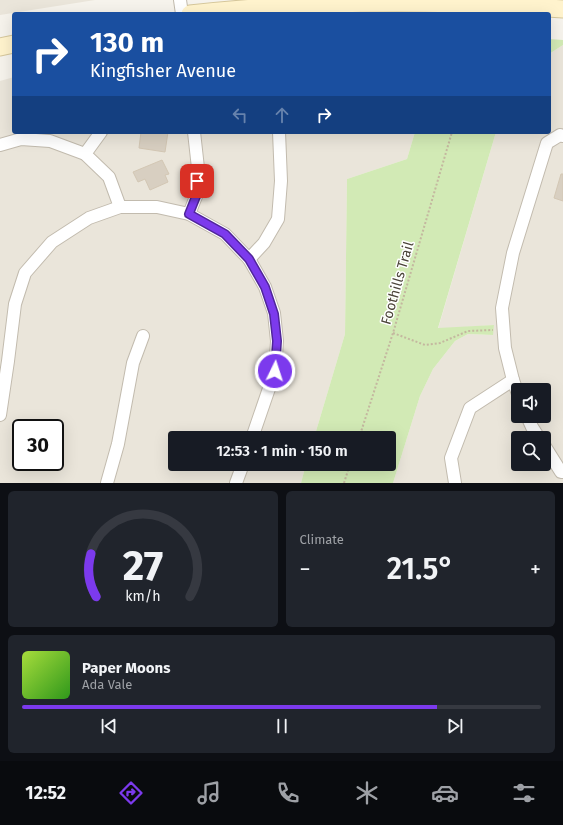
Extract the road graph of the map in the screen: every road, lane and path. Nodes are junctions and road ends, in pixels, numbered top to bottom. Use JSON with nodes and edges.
{"nodes":[{"id":1,"x":180,"y":0,"type":"edge"},
{"id":2,"x":563,"y":9,"type":"edge"},
{"id":3,"x":182,"y":12,"type":"edge"},
{"id":4,"x":211,"y":12,"type":"edge"},
{"id":5,"x":12,"y":44,"type":"edge"},
{"id":6,"x":0,"y":47,"type":"edge"},
{"id":7,"x":100,"y":134,"type":"edge"},
{"id":8,"x":194,"y":134,"type":"edge"},
{"id":9,"x":279,"y":134,"type":"edge"},
{"id":10,"x":451,"y":134,"type":"edge"},
{"id":11,"x":563,"y":136,"type":"edge"},
{"id":12,"x":0,"y":145,"type":"edge"},
{"id":13,"x":85,"y":154,"type":"junction"},
{"id":14,"x":120,"y":207,"type":"junction"},
{"id":15,"x":189,"y":214,"type":"junction"},
{"id":16,"x":249,"y":259,"type":"junction"},
{"id":17,"x":504,"y":329,"type":"junction"},
{"id":18,"x":393,"y":333,"type":"junction"},
{"id":19,"x":143,"y":336,"type":"dead end"},
{"id":20,"x":512,"y":380,"type":"junction"},
{"id":21,"x":513,"y":383,"type":"edge"},
{"id":22,"x":0,"y":415,"type":"edge"},
{"id":23,"x":254,"y":431,"type":"edge"},
{"id":24,"x":361,"y":431,"type":"edge"},
{"id":25,"x":551,"y":456,"type":"edge"},
{"id":26,"x":240,"y":471,"type":"edge"},
{"id":27,"x":348,"y":471,"type":"edge"},
{"id":28,"x":563,"y":472,"type":"edge"},
{"id":29,"x":107,"y":483,"type":"edge"},
{"id":30,"x":236,"y":483,"type":"edge"},
{"id":31,"x":344,"y":483,"type":"edge"},
{"id":32,"x":455,"y":483,"type":"edge"}],
"edges":[{"from":1,"to":3,"type":"street"},
{"from":2,"to":4,"type":"main road"},
{"from":5,"to":6,"type":"main road"},
{"from":7,"to":13,"type":"street"},
{"from":8,"to":15,"type":"street"},
{"from":9,"to":16,"type":"street"},
{"from":10,"to":18,"type":"path","name":"Foothills Trail"},
{"from":11,"to":17,"type":"street"},
{"from":12,"to":13,"type":"street"},
{"from":13,"to":14,"type":"street"},
{"from":14,"to":15,"type":"street"},
{"from":14,"to":22,"type":"street"},
{"from":15,"to":16,"type":"street"},
{"from":16,"to":23,"type":"street"},
{"from":17,"to":18,"type":"path"},
{"from":17,"to":20,"type":"street"},
{"from":18,"to":24,"type":"path","name":"Foothills Trail"},
{"from":19,"to":29,"type":"street"},
{"from":20,"to":21,"type":"street"},
{"from":20,"to":32,"type":"street"},
{"from":25,"to":28,"type":"street"},
{"from":26,"to":30,"type":"street"},
{"from":27,"to":31,"type":"path"}]}
